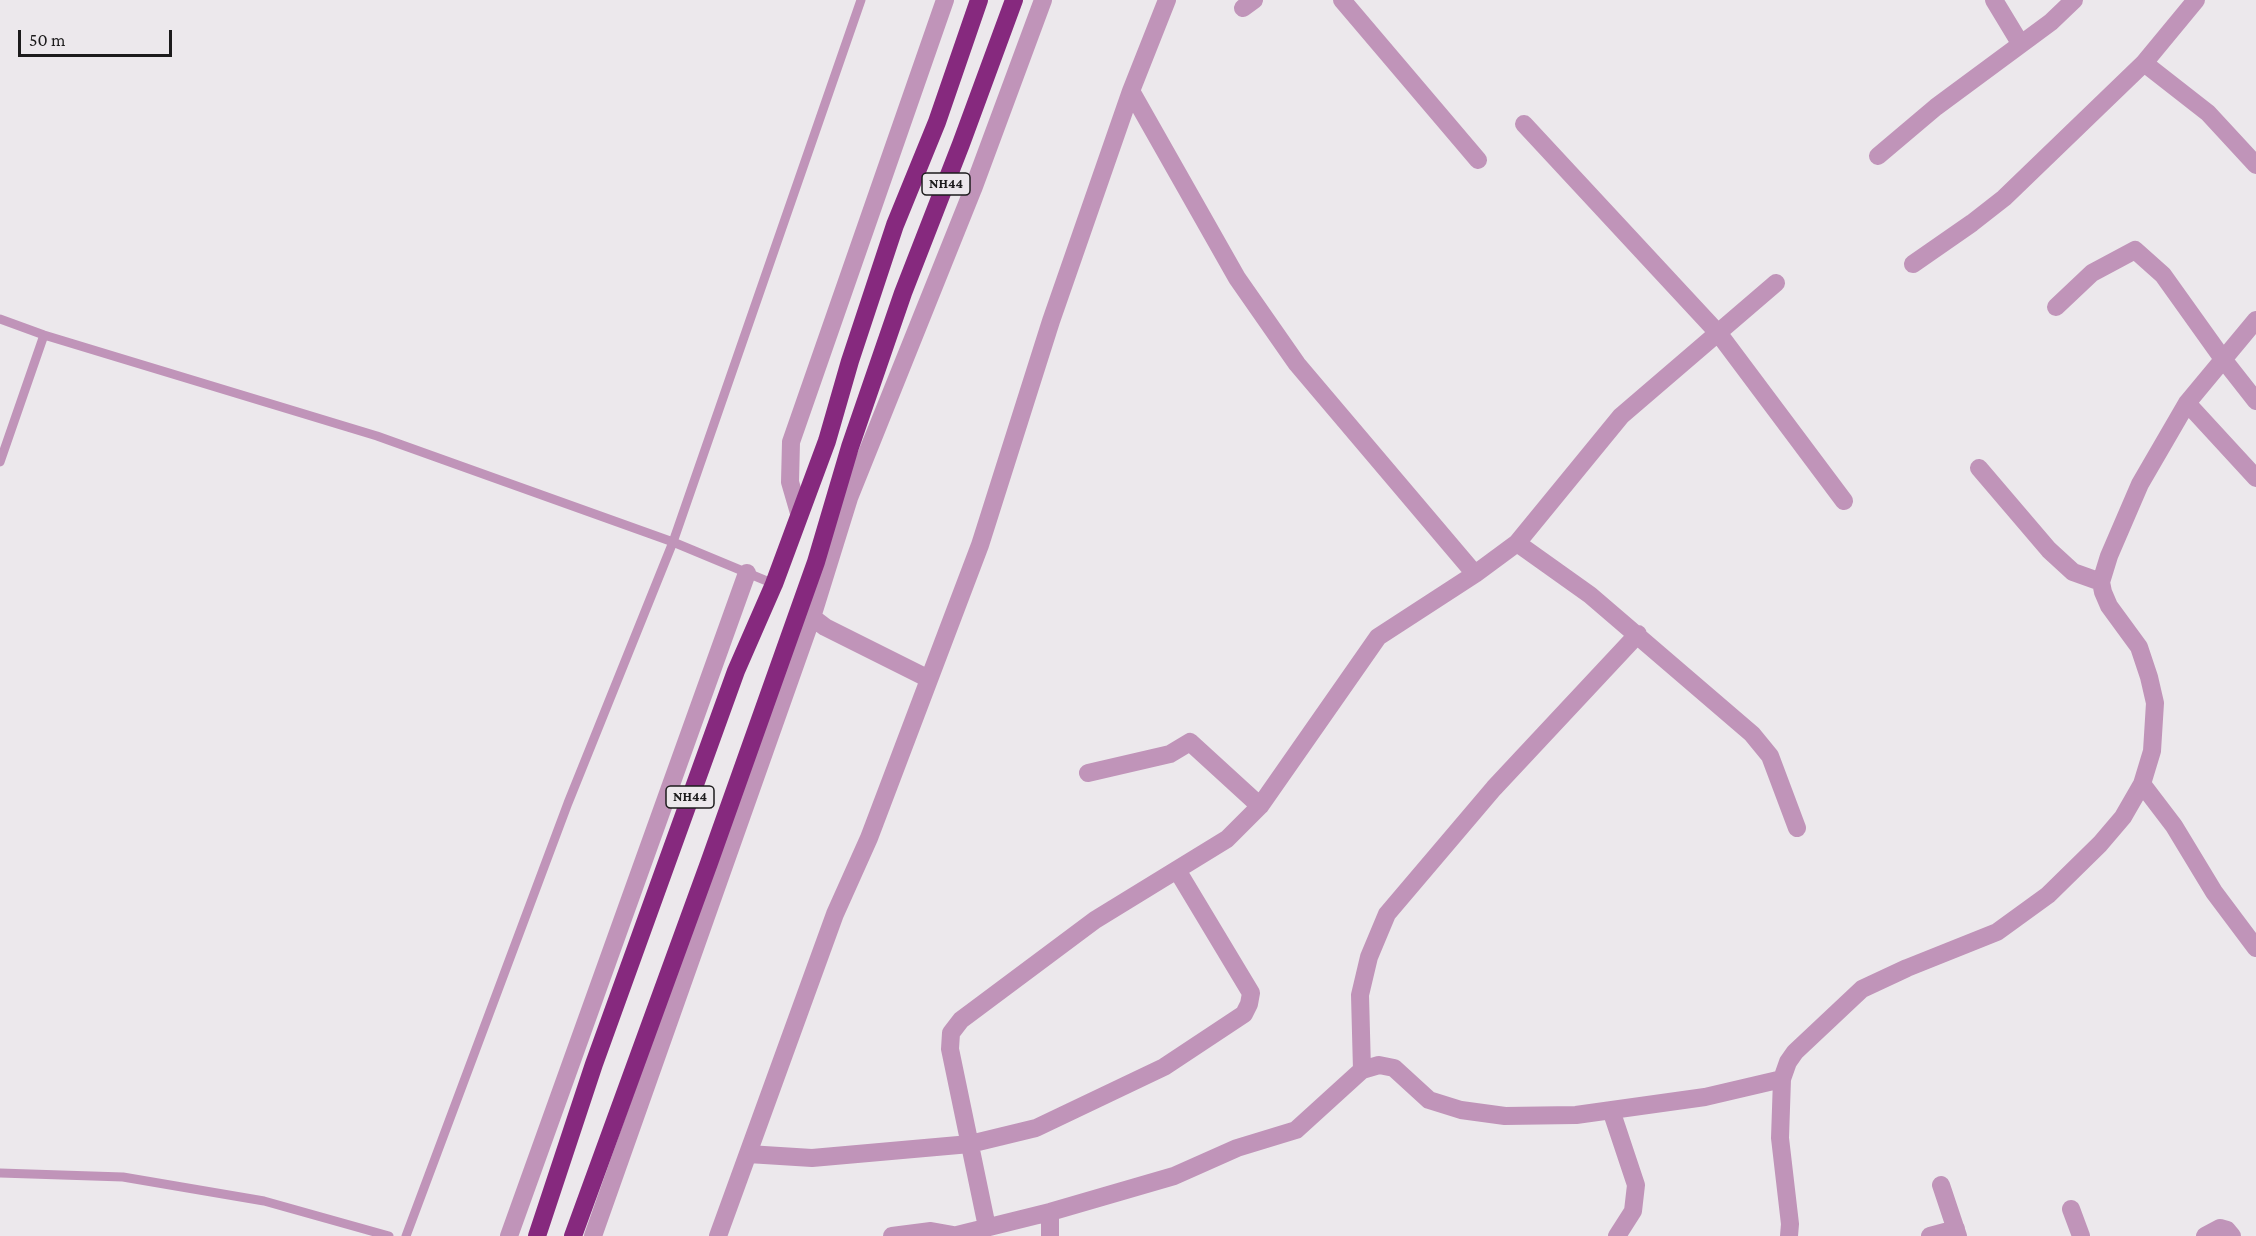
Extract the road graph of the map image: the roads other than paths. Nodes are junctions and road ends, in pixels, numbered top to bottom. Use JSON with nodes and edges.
{"nodes":[{"id":1,"x":861,"y":0,"type":"edge"},
{"id":2,"x":945,"y":0,"type":"edge"},
{"id":3,"x":979,"y":0,"type":"edge"},
{"id":4,"x":1014,"y":0,"type":"edge"},
{"id":5,"x":1043,"y":0,"type":"edge"},
{"id":6,"x":1167,"y":0,"type":"edge"},
{"id":7,"x":1342,"y":0,"type":"edge"},
{"id":8,"x":1994,"y":0,"type":"edge"},
{"id":9,"x":2074,"y":0,"type":"edge"},
{"id":10,"x":2196,"y":0,"type":"edge"},
{"id":11,"x":2020,"y":43,"type":"junction"},
{"id":12,"x":2144,"y":63,"type":"junction"},
{"id":13,"x":1131,"y":91,"type":"junction"},
{"id":14,"x":1524,"y":124,"type":"dead end"},
{"id":15,"x":1878,"y":156,"type":"dead end"},
{"id":16,"x":1478,"y":160,"type":"dead end"},
{"id":17,"x":2256,"y":165,"type":"edge"},
{"id":18,"x":1913,"y":264,"type":"dead end"},
{"id":19,"x":1776,"y":284,"type":"dead end"},
{"id":20,"x":2056,"y":308,"type":"dead end"},
{"id":21,"x":0,"y":319,"type":"edge"},
{"id":22,"x":2256,"y":320,"type":"edge"},
{"id":23,"x":1719,"y":334,"type":"junction"},
{"id":24,"x":44,"y":335,"type":"junction"},
{"id":25,"x":2223,"y":359,"type":"junction"},
{"id":26,"x":2256,"y":401,"type":"edge"},
{"id":27,"x":2187,"y":404,"type":"junction"},
{"id":28,"x":0,"y":462,"type":"edge"},
{"id":29,"x":1979,"y":468,"type":"dead end"},
{"id":30,"x":2256,"y":478,"type":"edge"},
{"id":31,"x":1844,"y":501,"type":"dead end"},
{"id":32,"x":799,"y":513,"type":"junction"},
{"id":33,"x":672,"y":542,"type":"junction"},
{"id":34,"x":1517,"y":543,"type":"junction"},
{"id":35,"x":747,"y":573,"type":"junction"},
{"id":36,"x":1475,"y":574,"type":"junction"},
{"id":37,"x":2101,"y":582,"type":"junction"},
{"id":38,"x":774,"y":584,"type":"junction"},
{"id":39,"x":806,"y":613,"type":"junction"},
{"id":40,"x":1638,"y":634,"type":"junction"},
{"id":41,"x":929,"y":679,"type":"junction"},
{"id":42,"x":1088,"y":773,"type":"dead end"},
{"id":43,"x":2142,"y":784,"type":"junction"},
{"id":44,"x":1260,"y":806,"type":"junction"},
{"id":45,"x":1797,"y":828,"type":"dead end"},
{"id":46,"x":1177,"y":870,"type":"junction"},
{"id":47,"x":2256,"y":948,"type":"edge"},
{"id":48,"x":1362,"y":1070,"type":"junction"},
{"id":49,"x":1782,"y":1079,"type":"junction"},
{"id":50,"x":1611,"y":1110,"type":"junction"},
{"id":51,"x":970,"y":1144,"type":"junction"},
{"id":52,"x":748,"y":1155,"type":"junction"},
{"id":53,"x":0,"y":1173,"type":"edge"},
{"id":54,"x":1941,"y":1185,"type":"dead end"},
{"id":55,"x":2071,"y":1209,"type":"dead end"},
{"id":56,"x":1050,"y":1212,"type":"junction"},
{"id":57,"x":987,"y":1227,"type":"junction"},
{"id":58,"x":1957,"y":1233,"type":"edge"},
{"id":59,"x":958,"y":1235,"type":"edge"},
{"id":60,"x":389,"y":1236,"type":"edge"},
{"id":61,"x":406,"y":1236,"type":"edge"},
{"id":62,"x":509,"y":1236,"type":"edge"},
{"id":63,"x":537,"y":1236,"type":"edge"},
{"id":64,"x":573,"y":1236,"type":"edge"},
{"id":65,"x":593,"y":1236,"type":"edge"},
{"id":66,"x":718,"y":1236,"type":"edge"},
{"id":67,"x":892,"y":1236,"type":"edge"},
{"id":68,"x":1050,"y":1236,"type":"edge"},
{"id":69,"x":1617,"y":1236,"type":"edge"},
{"id":70,"x":1790,"y":1236,"type":"edge"},
{"id":71,"x":1930,"y":1236,"type":"edge"},
{"id":72,"x":2081,"y":1236,"type":"edge"},
{"id":73,"x":2205,"y":1236,"type":"edge"},
{"id":74,"x":2232,"y":1236,"type":"edge"}],
"edges":[{"from":1,"to":33,"type":"lane"},
{"from":2,"to":32,"type":"street"},
{"from":3,"to":32,"type":"highway","number":"NH44"},
{"from":4,"to":39,"type":"highway","number":"NH44"},
{"from":5,"to":39,"type":"street"},
{"from":6,"to":13,"type":"street"},
{"from":7,"to":16,"type":"street"},
{"from":8,"to":11,"type":"street"},
{"from":9,"to":11,"type":"street"},
{"from":10,"to":12,"type":"street"},
{"from":11,"to":15,"type":"street"},
{"from":12,"to":17,"type":"street"},
{"from":12,"to":18,"type":"street"},
{"from":13,"to":36,"type":"street"},
{"from":13,"to":41,"type":"street"},
{"from":14,"to":23,"type":"street"},
{"from":19,"to":23,"type":"street"},
{"from":20,"to":25,"type":"street"},
{"from":21,"to":24,"type":"lane"},
{"from":22,"to":25,"type":"street"},
{"from":23,"to":31,"type":"street"},
{"from":23,"to":34,"type":"street"},
{"from":24,"to":28,"type":"lane"},
{"from":24,"to":33,"type":"lane"},
{"from":25,"to":26,"type":"street"},
{"from":25,"to":27,"type":"street"},
{"from":27,"to":30,"type":"street"},
{"from":27,"to":37,"type":"street"},
{"from":29,"to":37,"type":"street"},
{"from":32,"to":38,"type":"highway","number":"NH44"},
{"from":33,"to":35,"type":"lane"},
{"from":33,"to":61,"type":"lane"},
{"from":34,"to":36,"type":"street"},
{"from":34,"to":40,"type":"street"},
{"from":35,"to":38,"type":"lane"},
{"from":35,"to":62,"type":"street"},
{"from":36,"to":44,"type":"street"},
{"from":37,"to":43,"type":"street"},
{"from":38,"to":63,"type":"highway","number":"NH44"},
{"from":39,"to":41,"type":"street"},
{"from":39,"to":64,"type":"highway","number":"NH44"},
{"from":39,"to":65,"type":"street"},
{"from":40,"to":45,"type":"street"},
{"from":40,"to":48,"type":"street"},
{"from":41,"to":52,"type":"street"},
{"from":42,"to":44,"type":"street"},
{"from":43,"to":47,"type":"street"},
{"from":43,"to":49,"type":"street"},
{"from":44,"to":46,"type":"street"},
{"from":46,"to":51,"type":"street"},
{"from":46,"to":51,"type":"street"},
{"from":48,"to":50,"type":"street"},
{"from":48,"to":56,"type":"street"},
{"from":49,"to":50,"type":"street"},
{"from":49,"to":70,"type":"street"},
{"from":50,"to":69,"type":"street"},
{"from":51,"to":52,"type":"street"},
{"from":51,"to":57,"type":"street"},
{"from":52,"to":66,"type":"street"},
{"from":53,"to":60,"type":"lane"},
{"from":54,"to":58,"type":"street"},
{"from":55,"to":72,"type":"street"},
{"from":56,"to":57,"type":"street"},
{"from":56,"to":68,"type":"street"},
{"from":57,"to":59,"type":"street"},
{"from":58,"to":71,"type":"street"},
{"from":59,"to":67,"type":"street"},
{"from":73,"to":74,"type":"street"}]}
